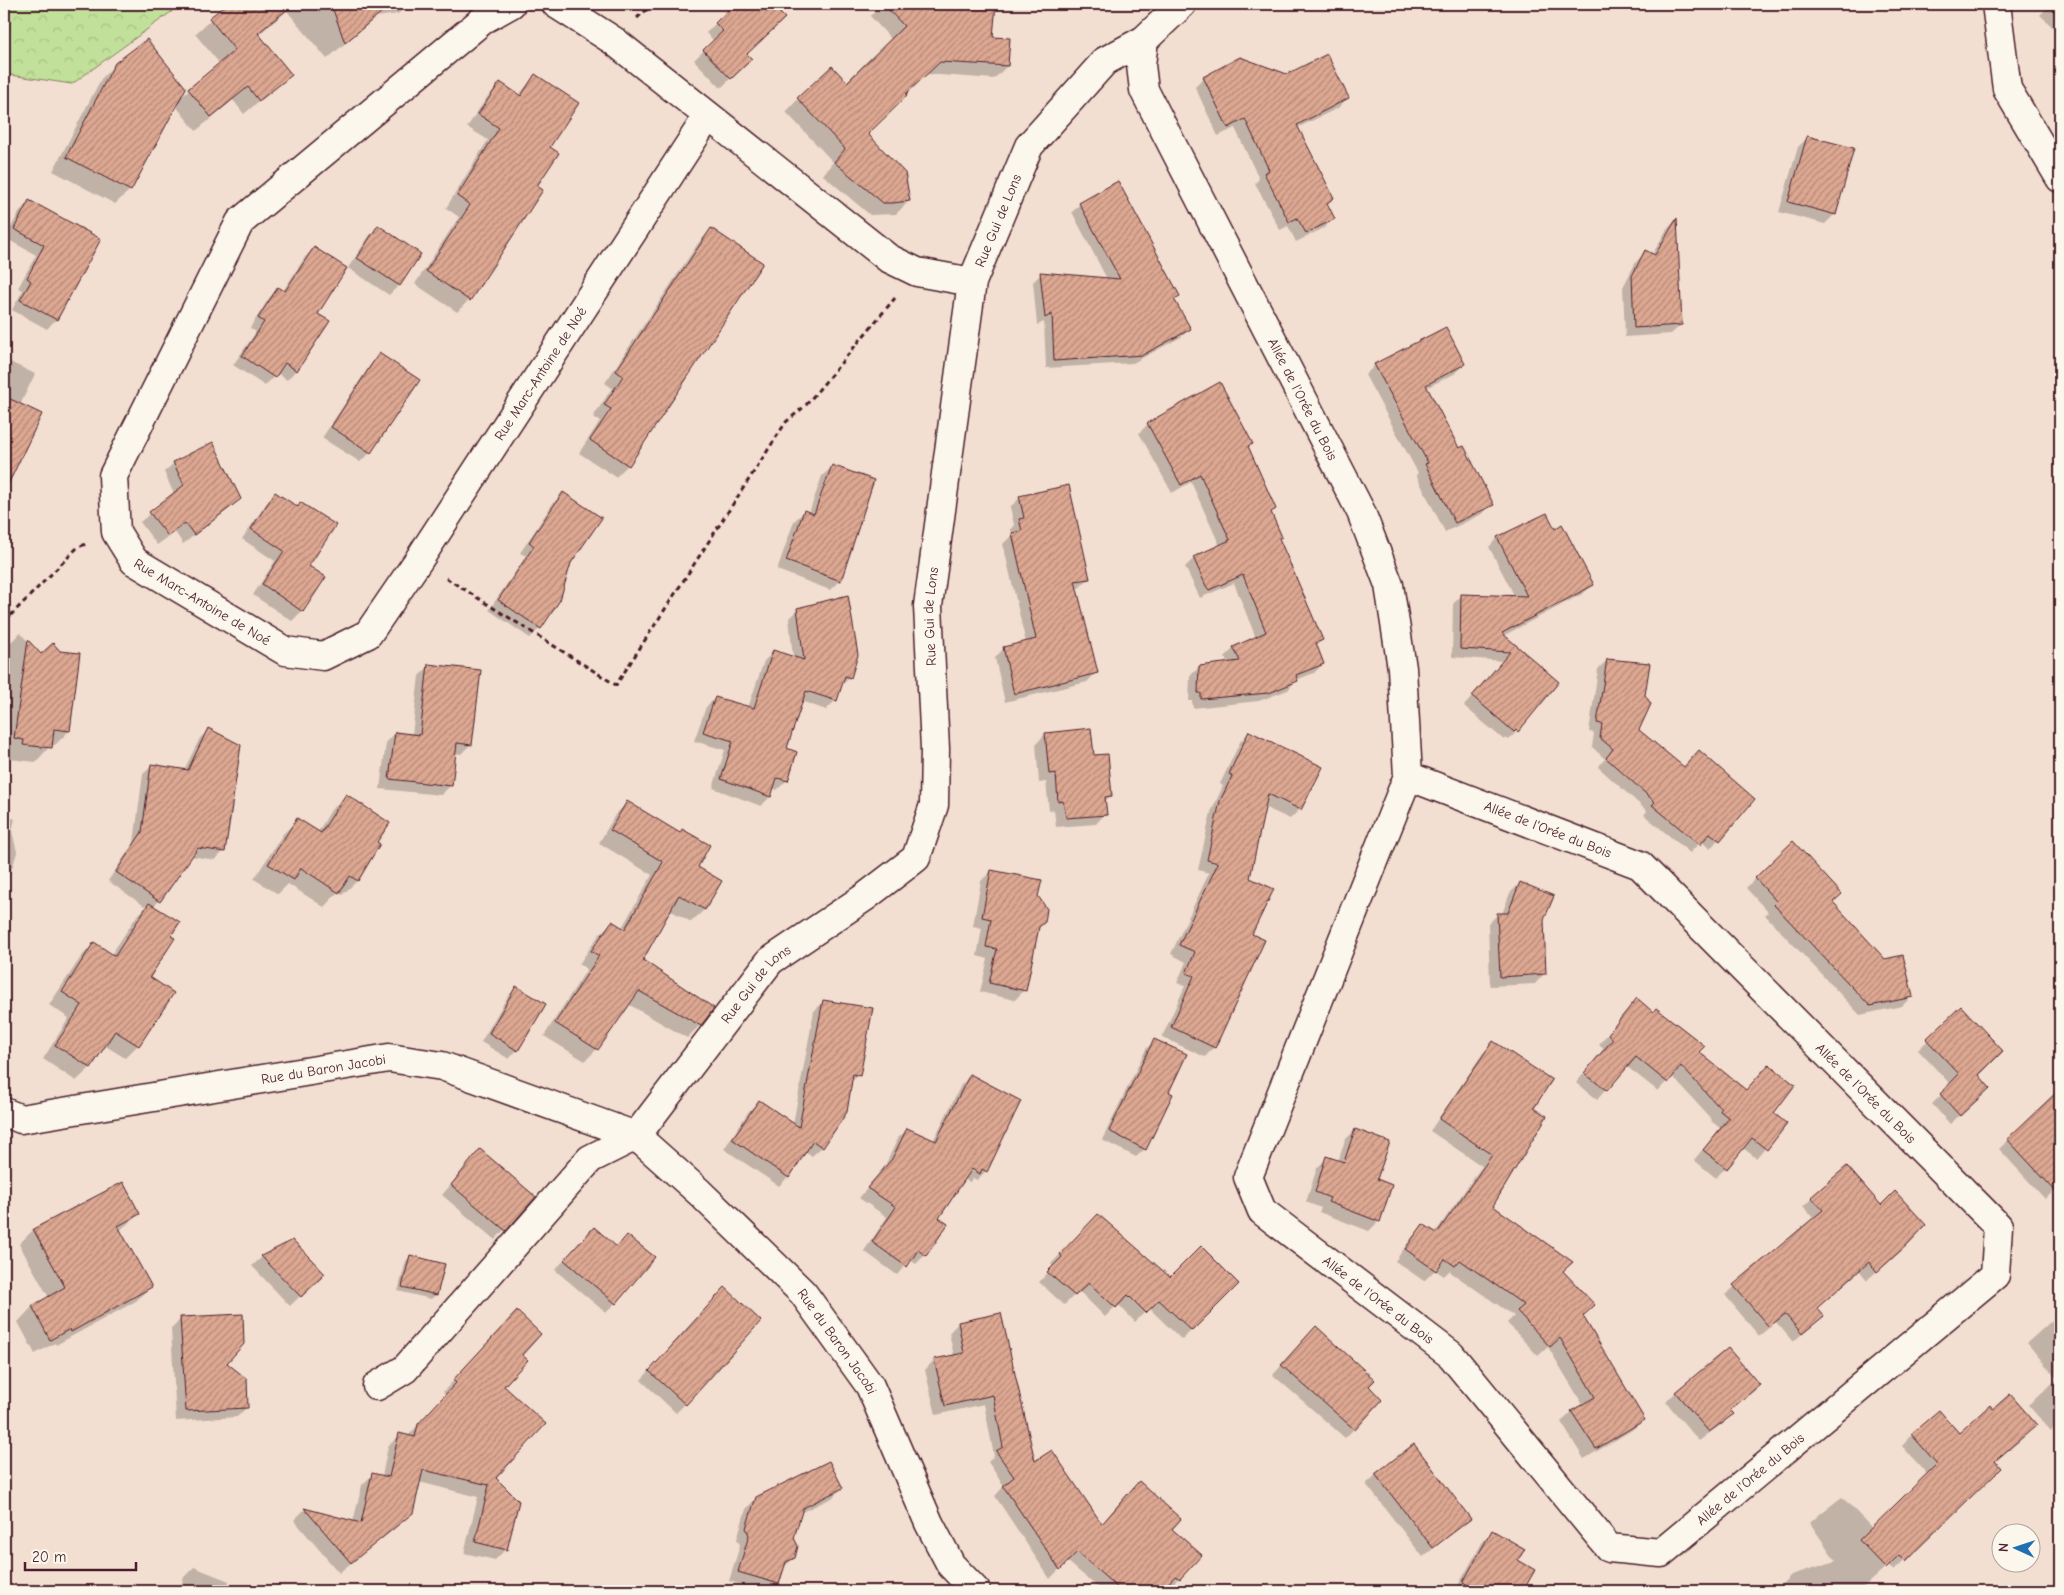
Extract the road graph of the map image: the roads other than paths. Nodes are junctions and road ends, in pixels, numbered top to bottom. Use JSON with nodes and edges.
{"nodes":[{"id":1,"x":511,"y":4,"type":"edge"},
{"id":2,"x":556,"y":4,"type":"edge"},
{"id":3,"x":1996,"y":4,"type":"edge"},
{"id":4,"x":1176,"y":5,"type":"edge"},
{"id":5,"x":1144,"y":40,"type":"junction"},
{"id":6,"x":708,"y":116,"type":"junction"},
{"id":7,"x":2060,"y":178,"type":"edge"},
{"id":8,"x":972,"y":282,"type":"junction"},
{"id":9,"x":1408,"y":776,"type":"junction"},
{"id":10,"x":4,"y":1112,"type":"edge"},
{"id":11,"x":636,"y":1136,"type":"junction"},
{"id":12,"x":378,"y":1386,"type":"dead end"},
{"id":13,"x":976,"y":1591,"type":"edge"}],
"edges":[{"from":1,"to":6,"type":"street","name":"Rue Marc-Antoine de Noé"},
{"from":2,"to":6,"type":"street"},
{"from":3,"to":7,"type":"street"},
{"from":4,"to":5,"type":"street","name":"Rue Gui de Lons"},
{"from":5,"to":8,"type":"street","name":"Rue Gui de Lons"},
{"from":5,"to":9,"type":"street","name":"Allée de l'Orée du Bois"},
{"from":6,"to":8,"type":"street"},
{"from":8,"to":11,"type":"street","name":"Rue Gui de Lons"},
{"from":9,"to":9,"type":"street","name":"Allée de l'Orée du Bois"},
{"from":10,"to":11,"type":"street","name":"Rue du Baron Jacobi"},
{"from":11,"to":12,"type":"street"},
{"from":11,"to":13,"type":"street","name":"Rue du Baron Jacobi"}]}
